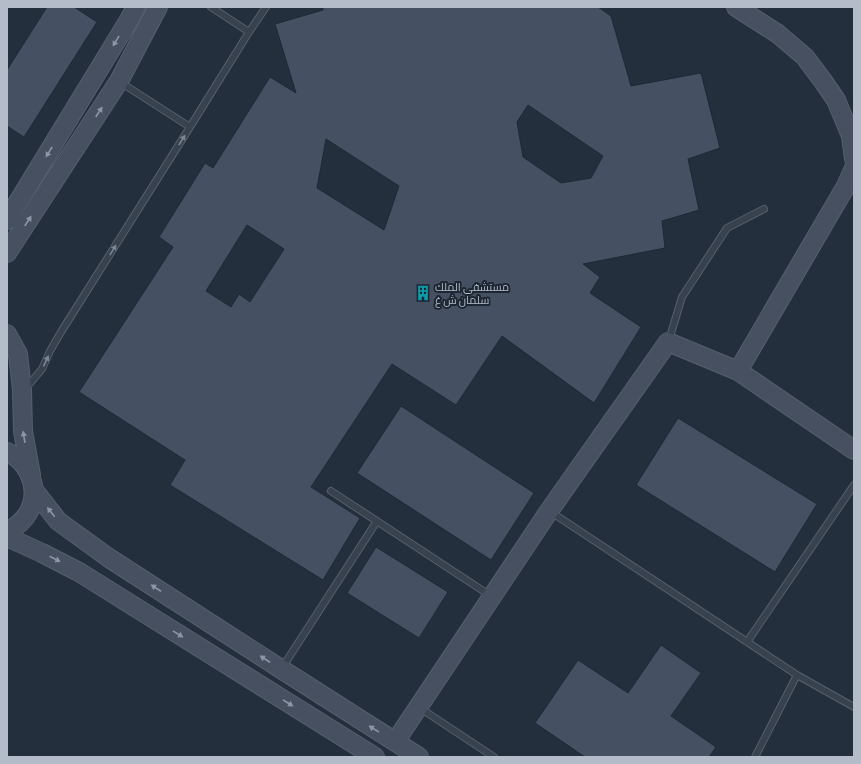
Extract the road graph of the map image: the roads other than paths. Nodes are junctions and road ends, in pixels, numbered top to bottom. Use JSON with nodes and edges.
{"nodes":[{"id":1,"x":136,"y":7,"type":"edge"},
{"id":2,"x":158,"y":7,"type":"edge"},
{"id":3,"x":211,"y":7,"type":"edge"},
{"id":4,"x":266,"y":7,"type":"edge"},
{"id":5,"x":736,"y":7,"type":"edge"},
{"id":6,"x":249,"y":32,"type":"junction"},
{"id":7,"x":119,"y":81,"type":"junction"},
{"id":8,"x":190,"y":127,"type":"junction"},
{"id":9,"x":854,"y":159,"type":"edge"},
{"id":10,"x":854,"y":168,"type":"edge"},
{"id":11,"x":764,"y":209,"type":"dead end"},
{"id":12,"x":7,"y":220,"type":"edge"},
{"id":13,"x":7,"y":253,"type":"edge"},
{"id":14,"x":7,"y":334,"type":"edge"},
{"id":15,"x":668,"y":342,"type":"junction"},
{"id":16,"x":738,"y":371,"type":"junction"},
{"id":17,"x":22,"y":392,"type":"junction"},
{"id":18,"x":854,"y":450,"type":"edge"},
{"id":19,"x":7,"y":452,"type":"edge"},
{"id":20,"x":32,"y":483,"type":"junction"},
{"id":21,"x":854,"y":485,"type":"edge"},
{"id":22,"x":331,"y":491,"type":"dead end"},
{"id":23,"x":549,"y":511,"type":"junction"},
{"id":24,"x":377,"y":521,"type":"junction"},
{"id":25,"x":7,"y":532,"type":"edge"},
{"id":26,"x":7,"y":536,"type":"edge"},
{"id":27,"x":492,"y":597,"type":"junction"},
{"id":28,"x":747,"y":642,"type":"junction"},
{"id":29,"x":281,"y":669,"type":"junction"},
{"id":30,"x":797,"y":675,"type":"junction"},
{"id":31,"x":418,"y":707,"type":"junction"},
{"id":32,"x":854,"y":707,"type":"edge"},
{"id":33,"x":395,"y":742,"type":"junction"},
{"id":34,"x":375,"y":757,"type":"edge"},
{"id":35,"x":419,"y":757,"type":"edge"},
{"id":36,"x":494,"y":757,"type":"edge"},
{"id":37,"x":755,"y":757,"type":"edge"}],
"edges":[{"from":1,"to":12,"type":"street","one_way":true},
{"from":2,"to":7,"type":"street"},
{"from":3,"to":6,"type":"lane"},
{"from":4,"to":6,"type":"lane"},
{"from":5,"to":9,"type":"street"},
{"from":6,"to":8,"type":"lane"},
{"from":7,"to":8,"type":"lane"},
{"from":13,"to":7,"type":"street","one_way":true},
{"from":17,"to":8,"type":"lane","one_way":true},
{"from":10,"to":16,"type":"street"},
{"from":11,"to":15,"type":"lane"},
{"from":14,"to":17,"type":"street"},
{"from":15,"to":16,"type":"street"},
{"from":15,"to":23,"type":"street"},
{"from":16,"to":18,"type":"street"},
{"from":20,"to":17,"type":"street","one_way":true},
{"from":19,"to":20,"type":"street"},
{"from":20,"to":25,"type":"street"},
{"from":29,"to":20,"type":"street","one_way":true},
{"from":21,"to":28,"type":"lane"},
{"from":22,"to":24,"type":"lane"},
{"from":23,"to":27,"type":"street"},
{"from":23,"to":28,"type":"lane"},
{"from":24,"to":27,"type":"lane"},
{"from":24,"to":29,"type":"lane"},
{"from":26,"to":34,"type":"street","one_way":true},
{"from":27,"to":31,"type":"street"},
{"from":28,"to":30,"type":"lane"},
{"from":33,"to":29,"type":"street","one_way":true},
{"from":30,"to":32,"type":"lane"},
{"from":30,"to":37,"type":"lane"},
{"from":31,"to":33,"type":"street"},
{"from":31,"to":36,"type":"lane"},
{"from":33,"to":35,"type":"street"}]}
